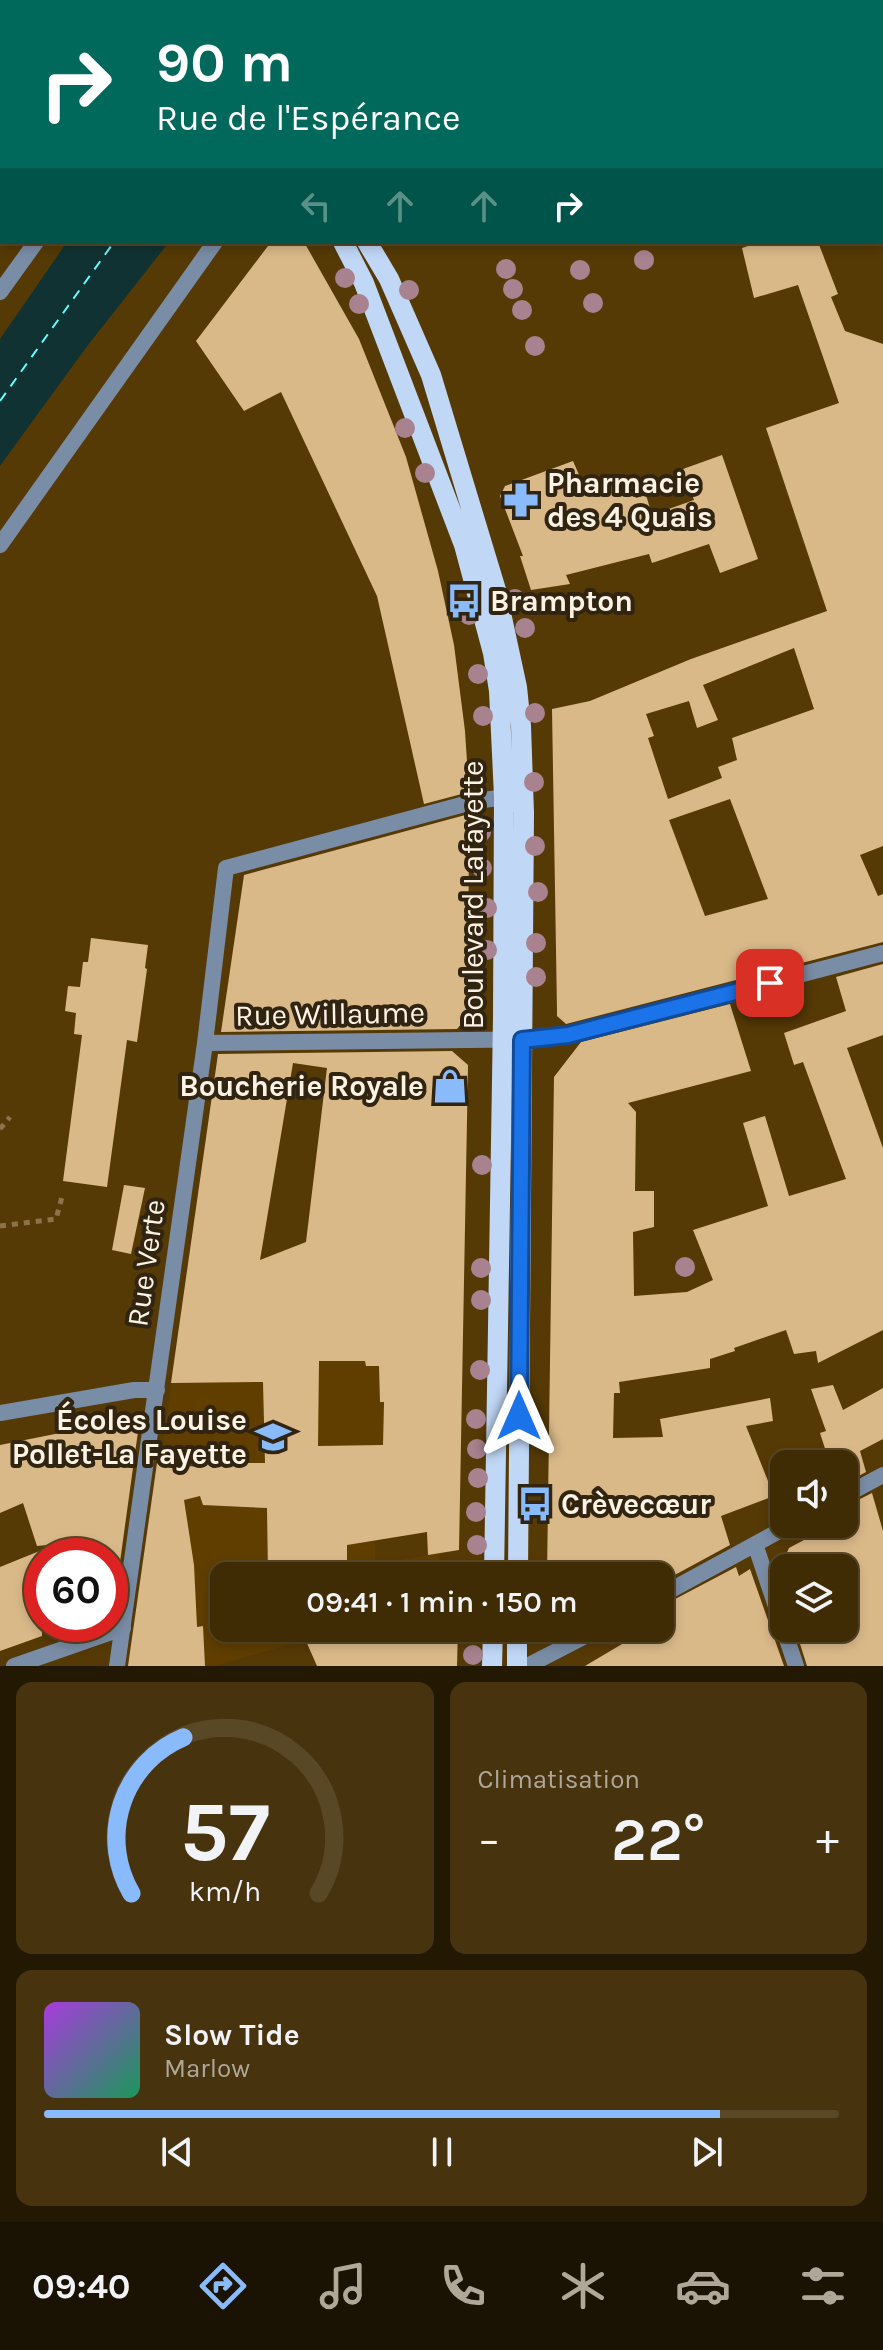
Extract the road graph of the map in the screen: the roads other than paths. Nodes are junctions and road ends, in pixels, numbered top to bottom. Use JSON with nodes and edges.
{"nodes":[{"id":1,"x":35,"y":244,"type":"edge"},
{"id":2,"x":214,"y":244,"type":"edge"},
{"id":3,"x":344,"y":244,"type":"edge"},
{"id":4,"x":368,"y":244,"type":"edge"},
{"id":5,"x":0,"y":292,"type":"edge"},
{"id":6,"x":0,"y":545,"type":"edge"},
{"id":7,"x":514,"y":796,"type":"junction"},
{"id":8,"x":883,"y":953,"type":"edge"},
{"id":9,"x":513,"y":1040,"type":"junction"},
{"id":10,"x":205,"y":1043,"type":"junction"},
{"id":11,"x":157,"y":1390,"type":"junction"},
{"id":12,"x":0,"y":1413,"type":"edge"},
{"id":13,"x":883,"y":1475,"type":"edge"},
{"id":14,"x":858,"y":1488,"type":"edge"},
{"id":15,"x":770,"y":1536,"type":"edge"},
{"id":16,"x":755,"y":1544,"type":"junction"},
{"id":17,"x":494,"y":1562,"type":"edge"},
{"id":18,"x":518,"y":1562,"type":"edge"},
{"id":19,"x":674,"y":1588,"type":"edge"},
{"id":20,"x":128,"y":1593,"type":"edge"},
{"id":21,"x":83,"y":1642,"type":"edge"},
{"id":22,"x":121,"y":1642,"type":"edge"},
{"id":23,"x":493,"y":1642,"type":"edge"},
{"id":24,"x":517,"y":1642,"type":"edge"},
{"id":25,"x":574,"y":1642,"type":"edge"},
{"id":26,"x":14,"y":1666,"type":"edge"},
{"id":27,"x":117,"y":1666,"type":"edge"},
{"id":28,"x":492,"y":1666,"type":"edge"},
{"id":29,"x":517,"y":1666,"type":"edge"},
{"id":30,"x":527,"y":1666,"type":"edge"},
{"id":31,"x":796,"y":1666,"type":"edge"}],
"edges":[{"from":1,"to":5,"type":"street"},
{"from":2,"to":6,"type":"street"},
{"from":3,"to":7,"type":"main road","name":"Boulevard Lafayette"},
{"from":4,"to":7,"type":"main road","name":"Boulevard Lafayette"},
{"from":7,"to":9,"type":"main road","name":"Boulevard Lafayette"},
{"from":7,"to":10,"type":"street","name":"Rue Verte"},
{"from":8,"to":9,"type":"street","name":"Rue Willaume"},
{"from":9,"to":10,"type":"street","name":"Rue Willaume"},
{"from":9,"to":17,"type":"main road","name":"Boulevard Lafayette"},
{"from":9,"to":18,"type":"main road","name":"Boulevard Lafayette"},
{"from":10,"to":11,"type":"street","name":"Rue Verte"},
{"from":11,"to":12,"type":"street"},
{"from":11,"to":20,"type":"street","name":"Rue Verte"},
{"from":13,"to":14,"type":"street"},
{"from":15,"to":16,"type":"street"},
{"from":16,"to":19,"type":"street"},
{"from":16,"to":31,"type":"street"},
{"from":21,"to":26,"type":"street"},
{"from":22,"to":27,"type":"street","name":"Rue Verte"},
{"from":23,"to":28,"type":"main road"},
{"from":24,"to":29,"type":"main road"},
{"from":25,"to":30,"type":"street"}]}
